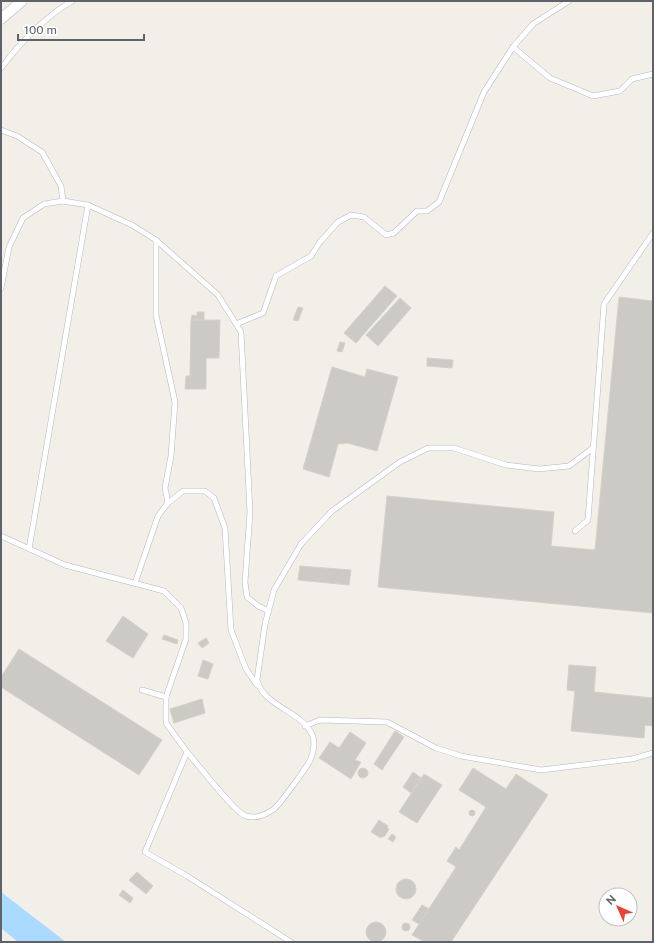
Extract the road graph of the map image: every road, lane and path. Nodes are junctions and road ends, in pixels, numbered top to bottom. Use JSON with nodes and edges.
{"nodes":[{"id":1,"x":22,"y":1,"type":"edge"},
{"id":2,"x":72,"y":1,"type":"edge"},
{"id":3,"x":569,"y":1,"type":"edge"},
{"id":4,"x":1,"y":19,"type":"edge"},
{"id":5,"x":513,"y":47,"type":"junction"},
{"id":6,"x":1,"y":68,"type":"edge"},
{"id":7,"x":653,"y":74,"type":"edge"},
{"id":8,"x":1,"y":130,"type":"edge"},
{"id":9,"x":63,"y":201,"type":"junction"},
{"id":10,"x":88,"y":205,"type":"junction"},
{"id":11,"x":653,"y":233,"type":"edge"},
{"id":12,"x":156,"y":240,"type":"junction"},
{"id":13,"x":1,"y":288,"type":"edge"},
{"id":14,"x":236,"y":324,"type":"junction"},
{"id":15,"x":593,"y":448,"type":"junction"},
{"id":16,"x":168,"y":503,"type":"junction"},
{"id":17,"x":575,"y":531,"type":"dead end"},
{"id":18,"x":1,"y":536,"type":"edge"},
{"id":19,"x":30,"y":549,"type":"junction"},
{"id":20,"x":135,"y":583,"type":"junction"},
{"id":21,"x":268,"y":611,"type":"junction"},
{"id":22,"x":259,"y":688,"type":"junction"},
{"id":23,"x":142,"y":690,"type":"dead end"},
{"id":24,"x":166,"y":697,"type":"junction"},
{"id":25,"x":305,"y":726,"type":"junction"},
{"id":26,"x":187,"y":752,"type":"junction"},
{"id":27,"x":653,"y":752,"type":"edge"},
{"id":28,"x":291,"y":942,"type":"edge"}],
"edges":[{"from":1,"to":4,"type":"street"},
{"from":2,"to":6,"type":"lane"},
{"from":3,"to":5,"type":"lane"},
{"from":5,"to":7,"type":"lane"},
{"from":5,"to":14,"type":"lane"},
{"from":8,"to":9,"type":"lane"},
{"from":9,"to":10,"type":"lane"},
{"from":9,"to":13,"type":"lane"},
{"from":10,"to":12,"type":"lane"},
{"from":10,"to":19,"type":"lane"},
{"from":11,"to":15,"type":"lane"},
{"from":12,"to":14,"type":"lane"},
{"from":12,"to":16,"type":"lane"},
{"from":14,"to":21,"type":"lane"},
{"from":15,"to":17,"type":"lane"},
{"from":15,"to":21,"type":"lane"},
{"from":16,"to":20,"type":"lane"},
{"from":16,"to":22,"type":"lane"},
{"from":18,"to":19,"type":"lane"},
{"from":19,"to":20,"type":"lane"},
{"from":20,"to":24,"type":"lane"},
{"from":21,"to":22,"type":"lane"},
{"from":22,"to":25,"type":"lane"},
{"from":23,"to":24,"type":"lane"},
{"from":24,"to":26,"type":"lane"},
{"from":25,"to":26,"type":"lane"},
{"from":25,"to":27,"type":"lane"},
{"from":26,"to":28,"type":"lane"}]}
